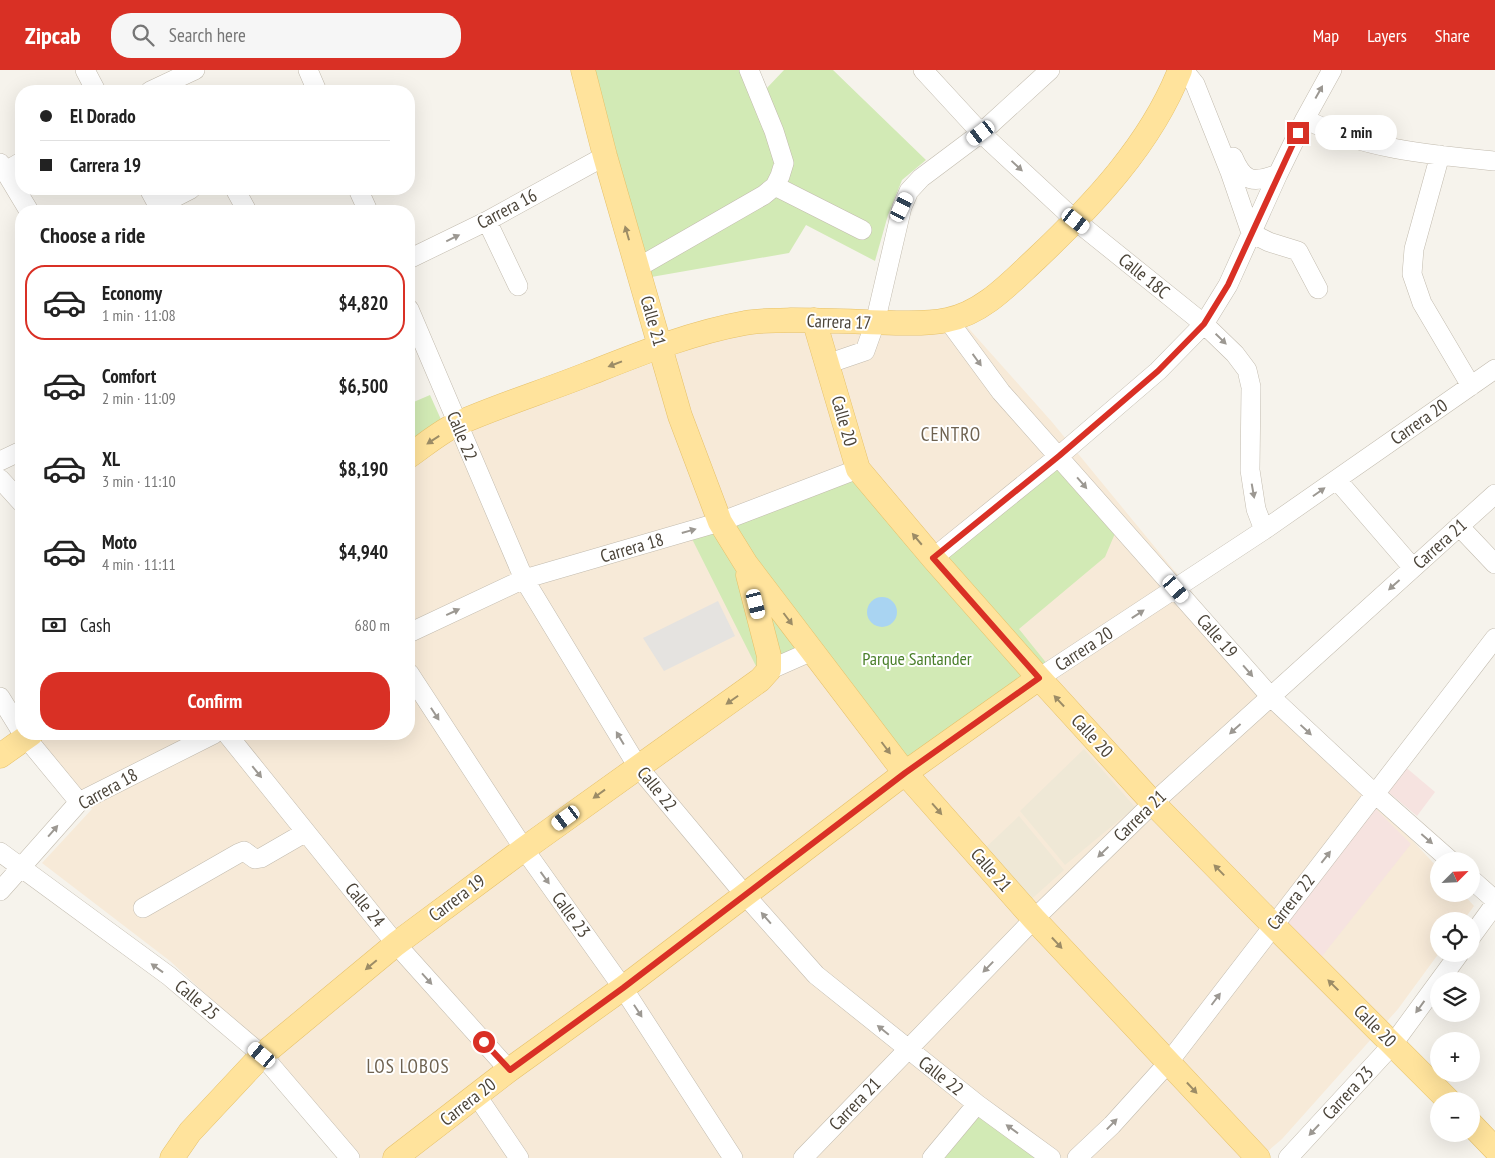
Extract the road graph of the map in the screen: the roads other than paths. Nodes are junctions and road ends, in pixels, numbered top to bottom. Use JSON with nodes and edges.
{"nodes":[{"id":1,"x":85,"y":70,"type":"edge"},
{"id":2,"x":195,"y":70,"type":"edge"},
{"id":3,"x":308,"y":70,"type":"edge"},
{"id":4,"x":584,"y":70,"type":"edge"},
{"id":5,"x":749,"y":70,"type":"edge"},
{"id":6,"x":923,"y":70,"type":"edge"},
{"id":7,"x":1050,"y":70,"type":"edge"},
{"id":8,"x":1181,"y":70,"type":"edge"},
{"id":9,"x":1198,"y":70,"type":"edge"},
{"id":10,"x":1332,"y":70,"type":"edge"},
{"id":11,"x":93,"y":85,"type":"edge"},
{"id":12,"x":163,"y":85,"type":"edge"},
{"id":13,"x":314,"y":85,"type":"edge"},
{"id":14,"x":1304,"y":119,"type":"junction"},
{"id":15,"x":981,"y":133,"type":"junction"},
{"id":16,"x":605,"y":156,"type":"junction"},
{"id":17,"x":1440,"y":156,"type":"junction"},
{"id":18,"x":1495,"y":161,"type":"edge"},
{"id":19,"x":9,"y":165,"type":"edge"},
{"id":20,"x":1278,"y":174,"type":"junction"},
{"id":21,"x":15,"y":179,"type":"edge"},
{"id":22,"x":775,"y":186,"type":"junction"},
{"id":23,"x":181,"y":195,"type":"edge"},
{"id":24,"x":165,"y":205,"type":"edge"},
{"id":25,"x":487,"y":221,"type":"junction"},
{"id":26,"x":1076,"y":221,"type":"junction"},
{"id":27,"x":862,"y":230,"type":"dead end"},
{"id":28,"x":1251,"y":233,"type":"junction"},
{"id":29,"x":415,"y":256,"type":"edge"},
{"id":30,"x":637,"y":268,"type":"junction"},
{"id":31,"x":518,"y":286,"type":"dead end"},
{"id":32,"x":1318,"y":289,"type":"dead end"},
{"id":33,"x":814,"y":320,"type":"junction"},
{"id":34,"x":948,"y":320,"type":"junction"},
{"id":35,"x":875,"y":322,"type":"junction"},
{"id":36,"x":415,"y":323,"type":"edge"},
{"id":37,"x":1204,"y":324,"type":"junction"},
{"id":38,"x":660,"y":346,"type":"junction"},
{"id":39,"x":827,"y":364,"type":"junction"},
{"id":40,"x":1495,"y":369,"type":"edge"},
{"id":41,"x":1471,"y":386,"type":"junction"},
{"id":42,"x":457,"y":424,"type":"junction"},
{"id":43,"x":415,"y":452,"type":"edge"},
{"id":44,"x":15,"y":454,"type":"edge"},
{"id":45,"x":1059,"y":456,"type":"junction"},
{"id":46,"x":0,"y":461,"type":"edge"},
{"id":47,"x":858,"y":469,"type":"junction"},
{"id":48,"x":0,"y":479,"type":"edge"},
{"id":49,"x":1337,"y":480,"type":"junction"},
{"id":50,"x":1495,"y":494,"type":"edge"},
{"id":51,"x":15,"y":495,"type":"edge"},
{"id":52,"x":720,"y":522,"type":"junction"},
{"id":53,"x":1459,"y":526,"type":"junction"},
{"id":54,"x":1264,"y":530,"type":"junction"},
{"id":55,"x":933,"y":558,"type":"junction"},
{"id":56,"x":746,"y":564,"type":"junction"},
{"id":57,"x":1495,"y":564,"type":"edge"},
{"id":58,"x":1413,"y":568,"type":"junction"},
{"id":59,"x":524,"y":580,"type":"junction"},
{"id":60,"x":1176,"y":589,"type":"junction"},
{"id":61,"x":415,"y":630,"type":"edge"},
{"id":62,"x":1495,"y":638,"type":"edge"},
{"id":63,"x":812,"y":651,"type":"junction"},
{"id":64,"x":769,"y":670,"type":"junction"},
{"id":65,"x":1039,"y":678,"type":"junction"},
{"id":66,"x":415,"y":682,"type":"edge"},
{"id":67,"x":0,"y":697,"type":"edge"},
{"id":68,"x":1271,"y":697,"type":"junction"},
{"id":69,"x":15,"y":719,"type":"edge"},
{"id":70,"x":18,"y":740,"type":"edge"},
{"id":71,"x":30,"y":740,"type":"edge"},
{"id":72,"x":202,"y":740,"type":"edge"},
{"id":73,"x":232,"y":740,"type":"edge"},
{"id":74,"x":0,"y":756,"type":"edge"},
{"id":75,"x":638,"y":767,"type":"junction"},
{"id":76,"x":905,"y":773,"type":"junction"},
{"id":77,"x":1374,"y":794,"type":"junction"},
{"id":78,"x":79,"y":802,"type":"junction"},
{"id":79,"x":1153,"y":803,"type":"junction"},
{"id":80,"x":306,"y":832,"type":"junction"},
{"id":81,"x":524,"y":849,"type":"junction"},
{"id":82,"x":0,"y":852,"type":"edge"},
{"id":83,"x":1442,"y":852,"type":"edge"},
{"id":84,"x":21,"y":868,"type":"junction"},
{"id":85,"x":1480,"y":887,"type":"edge"},
{"id":86,"x":0,"y":891,"type":"edge"},
{"id":87,"x":745,"y":895,"type":"junction"},
{"id":88,"x":1495,"y":900,"type":"edge"},
{"id":89,"x":1495,"y":904,"type":"edge"},
{"id":90,"x":143,"y":908,"type":"dead end"},
{"id":91,"x":1034,"y":919,"type":"junction"},
{"id":92,"x":1273,"y":925,"type":"junction"},
{"id":93,"x":1480,"y":925,"type":"edge"},
{"id":94,"x":396,"y":944,"type":"junction"},
{"id":95,"x":1453,"y":962,"type":"edge"},
{"id":96,"x":623,"y":988,"type":"junction"},
{"id":97,"x":1393,"y":1044,"type":"junction"},
{"id":98,"x":907,"y":1050,"type":"junction"},
{"id":99,"x":262,"y":1055,"type":"junction"},
{"id":100,"x":1168,"y":1062,"type":"junction"},
{"id":101,"x":510,"y":1070,"type":"junction"},
{"id":102,"x":1440,"y":1092,"type":"edge"},
{"id":103,"x":477,"y":1096,"type":"junction"},
{"id":104,"x":977,"y":1104,"type":"junction"},
{"id":105,"x":1480,"y":1133,"type":"edge"},
{"id":106,"x":1495,"y":1149,"type":"edge"},
{"id":107,"x":172,"y":1158,"type":"edge"},
{"id":108,"x":350,"y":1158,"type":"edge"},
{"id":109,"x":395,"y":1158,"type":"edge"},
{"id":110,"x":519,"y":1158,"type":"edge"},
{"id":111,"x":733,"y":1158,"type":"edge"},
{"id":112,"x":803,"y":1158,"type":"edge"},
{"id":113,"x":932,"y":1158,"type":"edge"},
{"id":114,"x":1051,"y":1158,"type":"edge"},
{"id":115,"x":1077,"y":1158,"type":"edge"},
{"id":116,"x":1258,"y":1158,"type":"edge"},
{"id":117,"x":1288,"y":1158,"type":"edge"}],
"edges":[{"from":1,"to":11,"type":"street"},
{"from":2,"to":12,"type":"street"},
{"from":3,"to":13,"type":"street"},
{"from":4,"to":16,"type":"main road","name":"Calle 21"},
{"from":5,"to":22,"type":"street"},
{"from":6,"to":15,"type":"street","name":"Calle 18C"},
{"from":7,"to":15,"type":"street"},
{"from":8,"to":26,"type":"main road","name":"Carrera 17"},
{"from":8,"to":28,"type":"street"},
{"from":9,"to":20,"type":"street"},
{"from":14,"to":10,"type":"street","one_way":true},
{"from":14,"to":17,"type":"street"},
{"from":14,"to":20,"type":"street"},
{"from":15,"to":26,"type":"street","name":"Calle 18C","one_way":true},
{"from":15,"to":35,"type":"street"},
{"from":16,"to":25,"type":"street","name":"Carrera 16"},
{"from":30,"to":16,"type":"main road","name":"Calle 21","one_way":true},
{"from":17,"to":18,"type":"street"},
{"from":17,"to":41,"type":"street"},
{"from":19,"to":21,"type":"street"},
{"from":20,"to":28,"type":"street"},
{"from":22,"to":27,"type":"street"},
{"from":22,"to":30,"type":"street"},
{"from":23,"to":24,"type":"street"},
{"from":29,"to":25,"type":"street","name":"Carrera 16","one_way":true},
{"from":25,"to":31,"type":"street"},
{"from":26,"to":34,"type":"main road","name":"Carrera 17"},
{"from":26,"to":37,"type":"street","name":"Calle 18C"},
{"from":28,"to":32,"type":"street"},
{"from":28,"to":37,"type":"street"},
{"from":30,"to":38,"type":"main road","name":"Calle 21"},
{"from":33,"to":35,"type":"main road","name":"Carrera 17"},
{"from":33,"to":38,"type":"main road","name":"Carrera 17"},
{"from":33,"to":39,"type":"main road","name":"Calle 20"},
{"from":34,"to":35,"type":"main road","name":"Carrera 17"},
{"from":34,"to":45,"type":"street","name":"Calle 19","one_way":true},
{"from":35,"to":39,"type":"street"},
{"from":36,"to":42,"type":"street","name":"Calle 22"},
{"from":37,"to":45,"type":"street"},
{"from":37,"to":54,"type":"street","name":"Calle 18C","one_way":true},
{"from":38,"to":42,"type":"main road","name":"Carrera 17","one_way":true},
{"from":38,"to":52,"type":"main road","name":"Calle 21"},
{"from":39,"to":47,"type":"main road","name":"Calle 20"},
{"from":40,"to":41,"type":"street","name":"Carrera 20"},
{"from":41,"to":49,"type":"street","name":"Carrera 20"},
{"from":42,"to":43,"type":"main road","name":"Carrera 17","one_way":true},
{"from":42,"to":59,"type":"street","name":"Calle 22"},
{"from":44,"to":46,"type":"street"},
{"from":45,"to":55,"type":"street"},
{"from":45,"to":60,"type":"street","name":"Calle 19","one_way":true},
{"from":47,"to":52,"type":"street","name":"Carrera 18"},
{"from":55,"to":47,"type":"main road","name":"Calle 20","one_way":true},
{"from":48,"to":51,"type":"street"},
{"from":54,"to":49,"type":"street","name":"Carrera 20","one_way":true},
{"from":49,"to":58,"type":"street"},
{"from":50,"to":53,"type":"street","name":"Carrera 21"},
{"from":52,"to":56,"type":"main road","name":"Calle 21"},
{"from":59,"to":52,"type":"street","name":"Carrera 18","one_way":true},
{"from":53,"to":57,"type":"street"},
{"from":53,"to":58,"type":"street","name":"Carrera 21"},
{"from":54,"to":60,"type":"street","name":"Carrera 20"},
{"from":55,"to":65,"type":"main road","name":"Calle 20"},
{"from":56,"to":63,"type":"main road","name":"Calle 21","one_way":true},
{"from":56,"to":64,"type":"main road","name":"Calle 21"},
{"from":58,"to":68,"type":"street","name":"Carrera 21","one_way":true},
{"from":61,"to":59,"type":"street","name":"Carrera 18","one_way":true},
{"from":75,"to":59,"type":"street","name":"Calle 22","one_way":true},
{"from":65,"to":60,"type":"street","name":"Carrera 20","one_way":true},
{"from":60,"to":68,"type":"street","name":"Calle 19","one_way":true},
{"from":62,"to":77,"type":"street","name":"Carrera 22"},
{"from":63,"to":64,"type":"street"},
{"from":63,"to":76,"type":"main road","name":"Calle 21","one_way":true},
{"from":64,"to":75,"type":"main road","name":"Carrera 19","one_way":true},
{"from":65,"to":76,"type":"main road","name":"Carrera 20"},
{"from":79,"to":65,"type":"main road","name":"Calle 20","one_way":true},
{"from":66,"to":81,"type":"street","name":"Calle 23","one_way":true},
{"from":67,"to":69,"type":"street"},
{"from":68,"to":77,"type":"street","name":"Calle 19","one_way":true},
{"from":68,"to":79,"type":"street","name":"Carrera 21","one_way":true},
{"from":70,"to":74,"type":"main road"},
{"from":71,"to":78,"type":"street"},
{"from":72,"to":78,"type":"street","name":"Carrera 18"},
{"from":73,"to":80,"type":"street","name":"Calle 24","one_way":true},
{"from":75,"to":81,"type":"main road","name":"Carrera 19","one_way":true},
{"from":75,"to":87,"type":"street","name":"Calle 22"},
{"from":76,"to":87,"type":"main road","name":"Carrera 20"},
{"from":76,"to":91,"type":"main road","name":"Calle 21","one_way":true},
{"from":77,"to":83,"type":"street","name":"Calle 19","one_way":true},
{"from":92,"to":77,"type":"street","name":"Carrera 22","one_way":true},
{"from":84,"to":78,"type":"street","name":"Carrera 18","one_way":true},
{"from":79,"to":91,"type":"street","name":"Carrera 21","one_way":true},
{"from":92,"to":79,"type":"main road","name":"Calle 20","one_way":true},
{"from":80,"to":90,"type":"street"},
{"from":80,"to":94,"type":"street","name":"Calle 24"},
{"from":81,"to":94,"type":"main road","name":"Carrera 19"},
{"from":81,"to":96,"type":"street","name":"Calle 23","one_way":true},
{"from":82,"to":84,"type":"street","name":"Calle 25"},
{"from":84,"to":86,"type":"street","name":"Carrera 18"},
{"from":99,"to":84,"type":"street","name":"Calle 25","one_way":true},
{"from":85,"to":88,"type":"street"},
{"from":87,"to":96,"type":"main road","name":"Carrera 20"},
{"from":98,"to":87,"type":"street","name":"Calle 22","one_way":true},
{"from":89,"to":93,"type":"street"},
{"from":91,"to":98,"type":"street","name":"Carrera 21","one_way":true},
{"from":91,"to":100,"type":"main road","name":"Calle 21","one_way":true},
{"from":97,"to":92,"type":"main road","name":"Calle 20","one_way":true},
{"from":100,"to":92,"type":"street","name":"Carrera 22","one_way":true},
{"from":94,"to":99,"type":"main road","name":"Carrera 19","one_way":true},
{"from":94,"to":101,"type":"street","name":"Calle 24","one_way":true},
{"from":95,"to":97,"type":"street","name":"Carrera 23","one_way":true},
{"from":96,"to":101,"type":"main road","name":"Carrera 20"},
{"from":96,"to":111,"type":"street","name":"Calle 23","one_way":true},
{"from":97,"to":102,"type":"main road","name":"Calle 20"},
{"from":97,"to":117,"type":"street","name":"Carrera 23","one_way":true},
{"from":98,"to":104,"type":"street","name":"Calle 22"},
{"from":98,"to":112,"type":"street","name":"Carrera 21"},
{"from":99,"to":107,"type":"main road","name":"Carrera 19"},
{"from":99,"to":108,"type":"street","name":"Calle 25"},
{"from":115,"to":100,"type":"street","name":"Carrera 22","one_way":true},
{"from":100,"to":116,"type":"main road","name":"Calle 21","one_way":true},
{"from":101,"to":103,"type":"main road","name":"Carrera 20"},
{"from":103,"to":109,"type":"main road","name":"Carrera 20"},
{"from":103,"to":110,"type":"street"},
{"from":104,"to":113,"type":"street"},
{"from":114,"to":104,"type":"street","name":"Calle 22","one_way":true},
{"from":105,"to":106,"type":"main road"}]}
